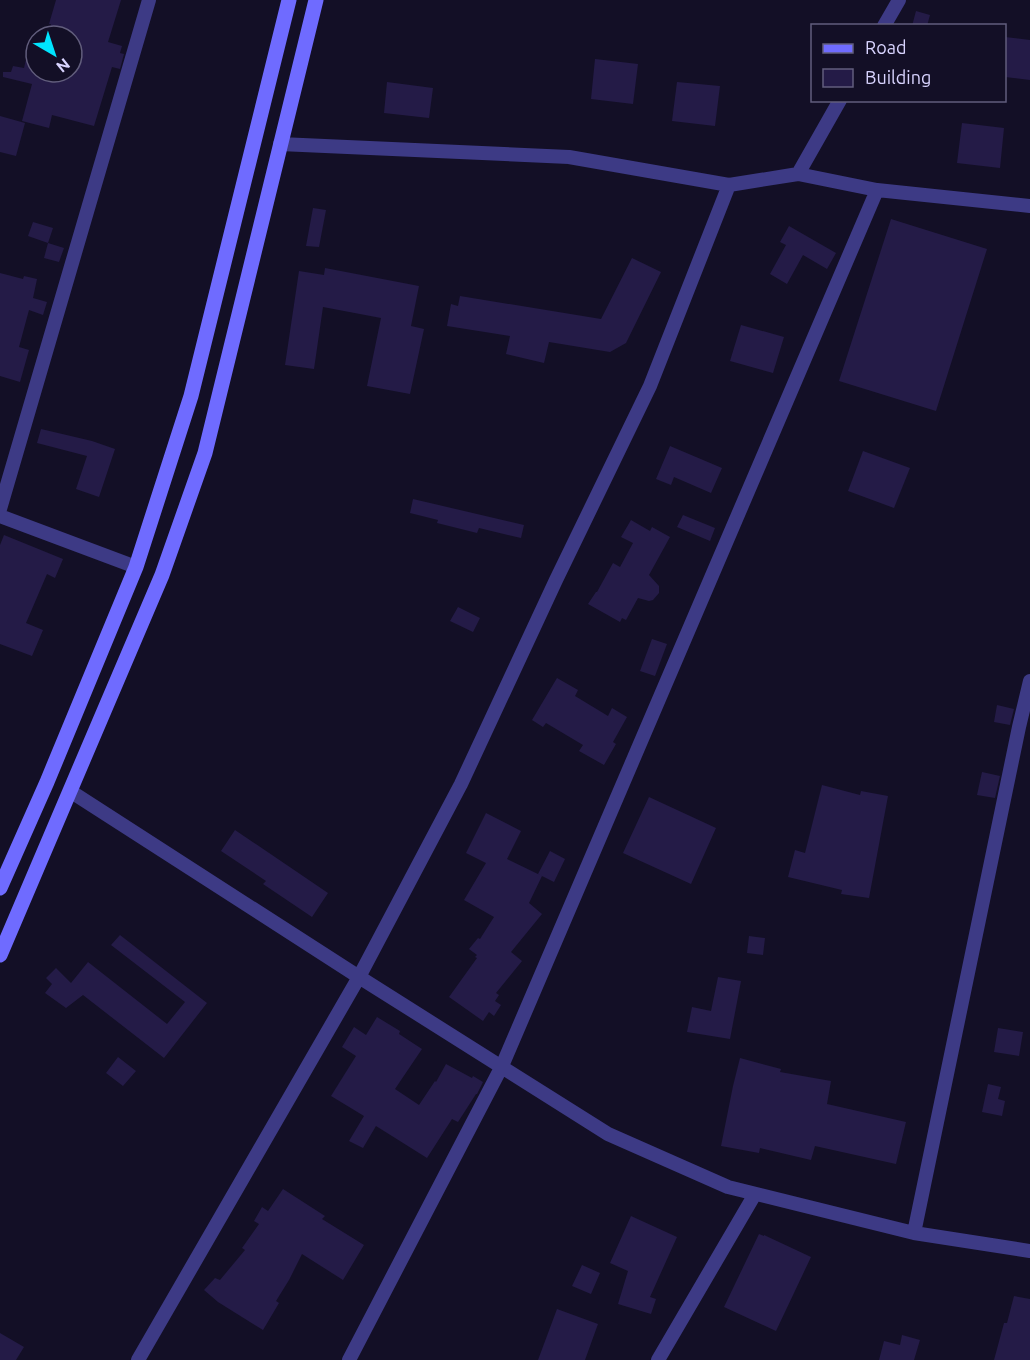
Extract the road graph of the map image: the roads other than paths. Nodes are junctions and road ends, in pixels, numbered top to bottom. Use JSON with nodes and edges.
{"nodes":[{"id":1,"x":149,"y":0,"type":"edge"},
{"id":2,"x":316,"y":0,"type":"edge"},
{"id":3,"x":898,"y":0,"type":"edge"},
{"id":4,"x":285,"y":3,"type":"edge"},
{"id":5,"x":885,"y":24,"type":"edge"},
{"id":6,"x":839,"y":102,"type":"edge"},
{"id":7,"x":280,"y":144,"type":"junction"},
{"id":8,"x":798,"y":174,"type":"junction"},
{"id":9,"x":729,"y":185,"type":"junction"},
{"id":10,"x":877,"y":190,"type":"junction"},
{"id":11,"x":1030,"y":206,"type":"edge"},
{"id":12,"x":0,"y":509,"type":"edge"},
{"id":13,"x":0,"y":516,"type":"edge"},
{"id":14,"x":136,"y":567,"type":"junction"},
{"id":15,"x":1030,"y":681,"type":"edge"},
{"id":16,"x":60,"y":748,"type":"junction"},
{"id":17,"x":85,"y":755,"type":"junction"},
{"id":18,"x":70,"y":791,"type":"junction"},
{"id":19,"x":0,"y":888,"type":"edge"},
{"id":20,"x":0,"y":955,"type":"edge"},
{"id":21,"x":359,"y":977,"type":"junction"},
{"id":22,"x":502,"y":1066,"type":"junction"},
{"id":23,"x":755,"y":1194,"type":"junction"},
{"id":24,"x":914,"y":1233,"type":"junction"},
{"id":25,"x":1030,"y":1251,"type":"edge"},
{"id":26,"x":138,"y":1360,"type":"edge"},
{"id":27,"x":350,"y":1360,"type":"edge"},
{"id":28,"x":658,"y":1360,"type":"edge"}],
"edges":[{"from":1,"to":12,"type":"street"},
{"from":2,"to":7,"type":"main road"},
{"from":3,"to":5,"type":"street"},
{"from":4,"to":14,"type":"main road"},
{"from":6,"to":8,"type":"street"},
{"from":7,"to":9,"type":"street"},
{"from":7,"to":17,"type":"main road"},
{"from":8,"to":9,"type":"street"},
{"from":8,"to":10,"type":"street"},
{"from":9,"to":21,"type":"street"},
{"from":10,"to":11,"type":"street"},
{"from":10,"to":22,"type":"street"},
{"from":13,"to":14,"type":"street"},
{"from":14,"to":16,"type":"main road"},
{"from":15,"to":24,"type":"street"},
{"from":16,"to":17,"type":"main road"},
{"from":16,"to":19,"type":"main road"},
{"from":17,"to":18,"type":"main road"},
{"from":18,"to":20,"type":"main road"},
{"from":18,"to":21,"type":"street"},
{"from":21,"to":22,"type":"street"},
{"from":21,"to":26,"type":"street"},
{"from":22,"to":23,"type":"street"},
{"from":22,"to":27,"type":"street"},
{"from":23,"to":24,"type":"street"},
{"from":23,"to":28,"type":"street"},
{"from":24,"to":25,"type":"street"}]}
